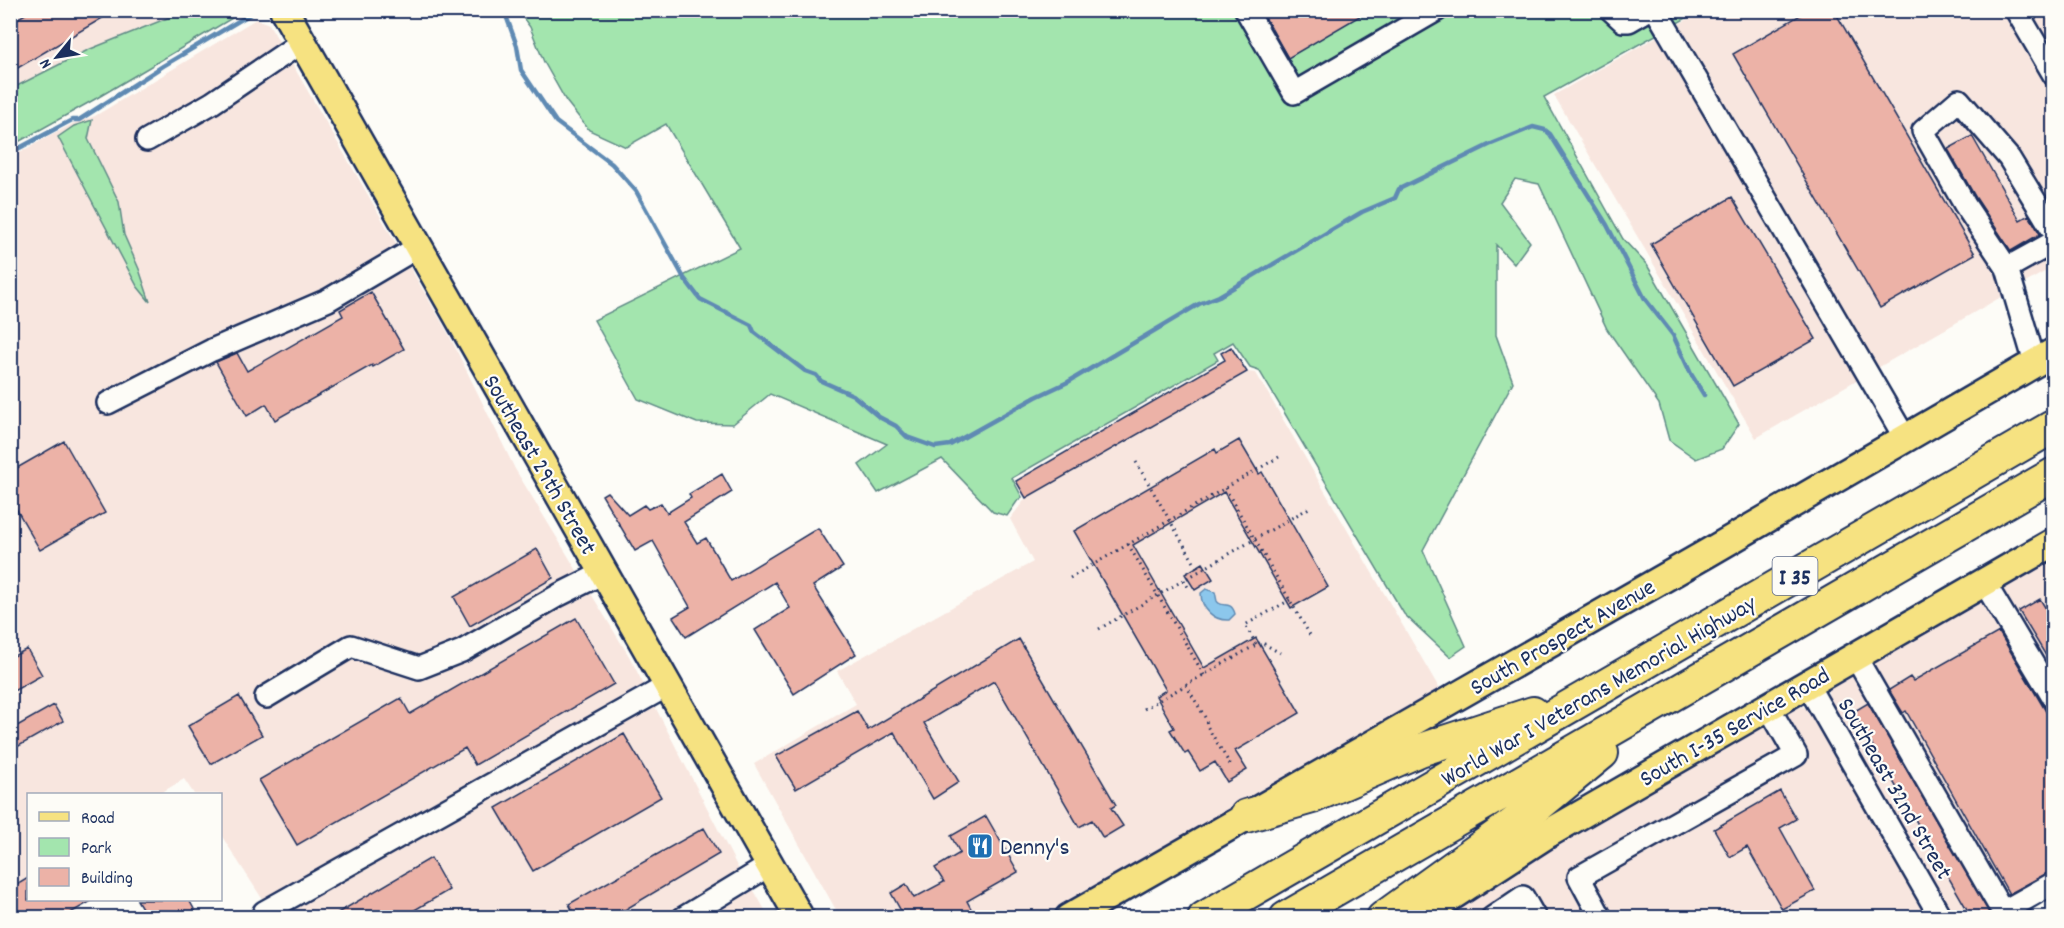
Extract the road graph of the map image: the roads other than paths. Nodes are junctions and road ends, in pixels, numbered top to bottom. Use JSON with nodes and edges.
{"nodes":[{"id":1,"x":284,"y":10,"type":"edge"},
{"id":2,"x":1246,"y":10,"type":"edge"},
{"id":3,"x":1437,"y":10,"type":"edge"},
{"id":4,"x":1611,"y":10,"type":"edge"},
{"id":5,"x":1648,"y":10,"type":"edge"},
{"id":6,"x":1656,"y":10,"type":"edge"},
{"id":7,"x":2016,"y":10,"type":"edge"},
{"id":8,"x":302,"y":42,"type":"junction"},
{"id":9,"x":2054,"y":75,"type":"edge"},
{"id":10,"x":147,"y":140,"type":"dead end"},
{"id":11,"x":2054,"y":232,"type":"edge"},
{"id":12,"x":2054,"y":242,"type":"edge"},
{"id":13,"x":418,"y":247,"type":"junction"},
{"id":14,"x":2007,"y":268,"type":"junction"},
{"id":15,"x":2044,"y":358,"type":"edge"},
{"id":16,"x":108,"y":403,"type":"dead end"},
{"id":17,"x":2054,"y":409,"type":"edge"},
{"id":18,"x":2054,"y":426,"type":"edge"},
{"id":19,"x":1905,"y":438,"type":"junction"},
{"id":20,"x":1995,"y":460,"type":"junction"},
{"id":21,"x":2054,"y":474,"type":"edge"},
{"id":22,"x":2054,"y":490,"type":"edge"},
{"id":23,"x":1979,"y":517,"type":"junction"},
{"id":24,"x":2054,"y":542,"type":"edge"},
{"id":25,"x":603,"y":573,"type":"junction"},
{"id":26,"x":1984,"y":582,"type":"junction"},
{"id":27,"x":1855,"y":656,"type":"junction"},
{"id":28,"x":1807,"y":684,"type":"junction"},
{"id":29,"x":667,"y":686,"type":"junction"},
{"id":30,"x":1596,"y":692,"type":"junction"},
{"id":31,"x":1675,"y":693,"type":"junction"},
{"id":32,"x":266,"y":697,"type":"dead end"},
{"id":33,"x":2054,"y":699,"type":"edge"},
{"id":34,"x":1768,"y":706,"type":"junction"},
{"id":35,"x":1246,"y":816,"type":"junction"},
{"id":36,"x":770,"y":865,"type":"junction"},
{"id":37,"x":2054,"y":883,"type":"edge"},
{"id":38,"x":267,"y":918,"type":"edge"},
{"id":39,"x":683,"y":918,"type":"edge"},
{"id":40,"x":800,"y":918,"type":"edge"},
{"id":41,"x":1069,"y":918,"type":"edge"},
{"id":42,"x":1204,"y":918,"type":"edge"},
{"id":43,"x":1286,"y":918,"type":"edge"},
{"id":44,"x":1383,"y":918,"type":"edge"},
{"id":45,"x":1418,"y":918,"type":"edge"},
{"id":46,"x":1492,"y":918,"type":"edge"},
{"id":47,"x":1535,"y":918,"type":"edge"},
{"id":48,"x":1601,"y":918,"type":"edge"},
{"id":49,"x":1941,"y":918,"type":"edge"}],
"edges":[{"from":1,"to":8,"type":"main road","name":"Southeast 29th Street"},
{"from":2,"to":3,"type":"street"},
{"from":4,"to":5,"type":"street"},
{"from":6,"to":19,"type":"street"},
{"from":7,"to":9,"type":"street"},
{"from":8,"to":10,"type":"street"},
{"from":8,"to":13,"type":"main road","name":"Southeast 29th Street"},
{"from":11,"to":14,"type":"street"},
{"from":12,"to":14,"type":"street"},
{"from":13,"to":16,"type":"street"},
{"from":13,"to":25,"type":"main road","name":"Southeast 29th Street"},
{"from":14,"to":15,"type":"street"},
{"from":15,"to":19,"type":"main road","name":"South Prospect Avenue"},
{"from":17,"to":20,"type":"highway"},
{"from":18,"to":20,"type":"highway","name":"World War I Veterans Memorial Highway","number":"I 35"},
{"from":19,"to":35,"type":"main road","name":"South Prospect Avenue"},
{"from":20,"to":30,"type":"highway","name":"World War I Veterans Memorial Highway","number":"I 35"},
{"from":21,"to":23,"type":"highway","name":"World War I Veterans Memorial Highway","number":"I 35"},
{"from":22,"to":23,"type":"highway"},
{"from":23,"to":31,"type":"highway","name":"World War I Veterans Memorial Highway","number":"I 35"},
{"from":24,"to":26,"type":"main road","name":"South I-35 Service Road"},
{"from":25,"to":29,"type":"main road","name":"Southeast 29th Street"},
{"from":25,"to":32,"type":"street"},
{"from":26,"to":27,"type":"main road","name":"South I-35 Service Road"},
{"from":26,"to":33,"type":"street"},
{"from":27,"to":28,"type":"main road","name":"South I-35 Service Road"},
{"from":27,"to":37,"type":"street"},
{"from":28,"to":34,"type":"main road","name":"South I-35 Service Road"},
{"from":28,"to":49,"type":"street","name":"Southeast 32nd Street"},
{"from":29,"to":36,"type":"main road","name":"Southeast 29th Street"},
{"from":29,"to":38,"type":"street"},
{"from":30,"to":35,"type":"highway"},
{"from":30,"to":42,"type":"highway","name":"World War I Veterans Memorial Highway","number":"I 35"},
{"from":31,"to":43,"type":"highway","name":"World War I Veterans Memorial Highway","number":"I 35"},
{"from":31,"to":44,"type":"highway"},
{"from":34,"to":45,"type":"main road","name":"South I-35 Service Road"},
{"from":34,"to":48,"type":"street"},
{"from":35,"to":41,"type":"main road","name":"South Prospect Avenue"},
{"from":36,"to":39,"type":"street"},
{"from":36,"to":40,"type":"main road","name":"Southeast 29th Street"},
{"from":46,"to":47,"type":"street"}]}
